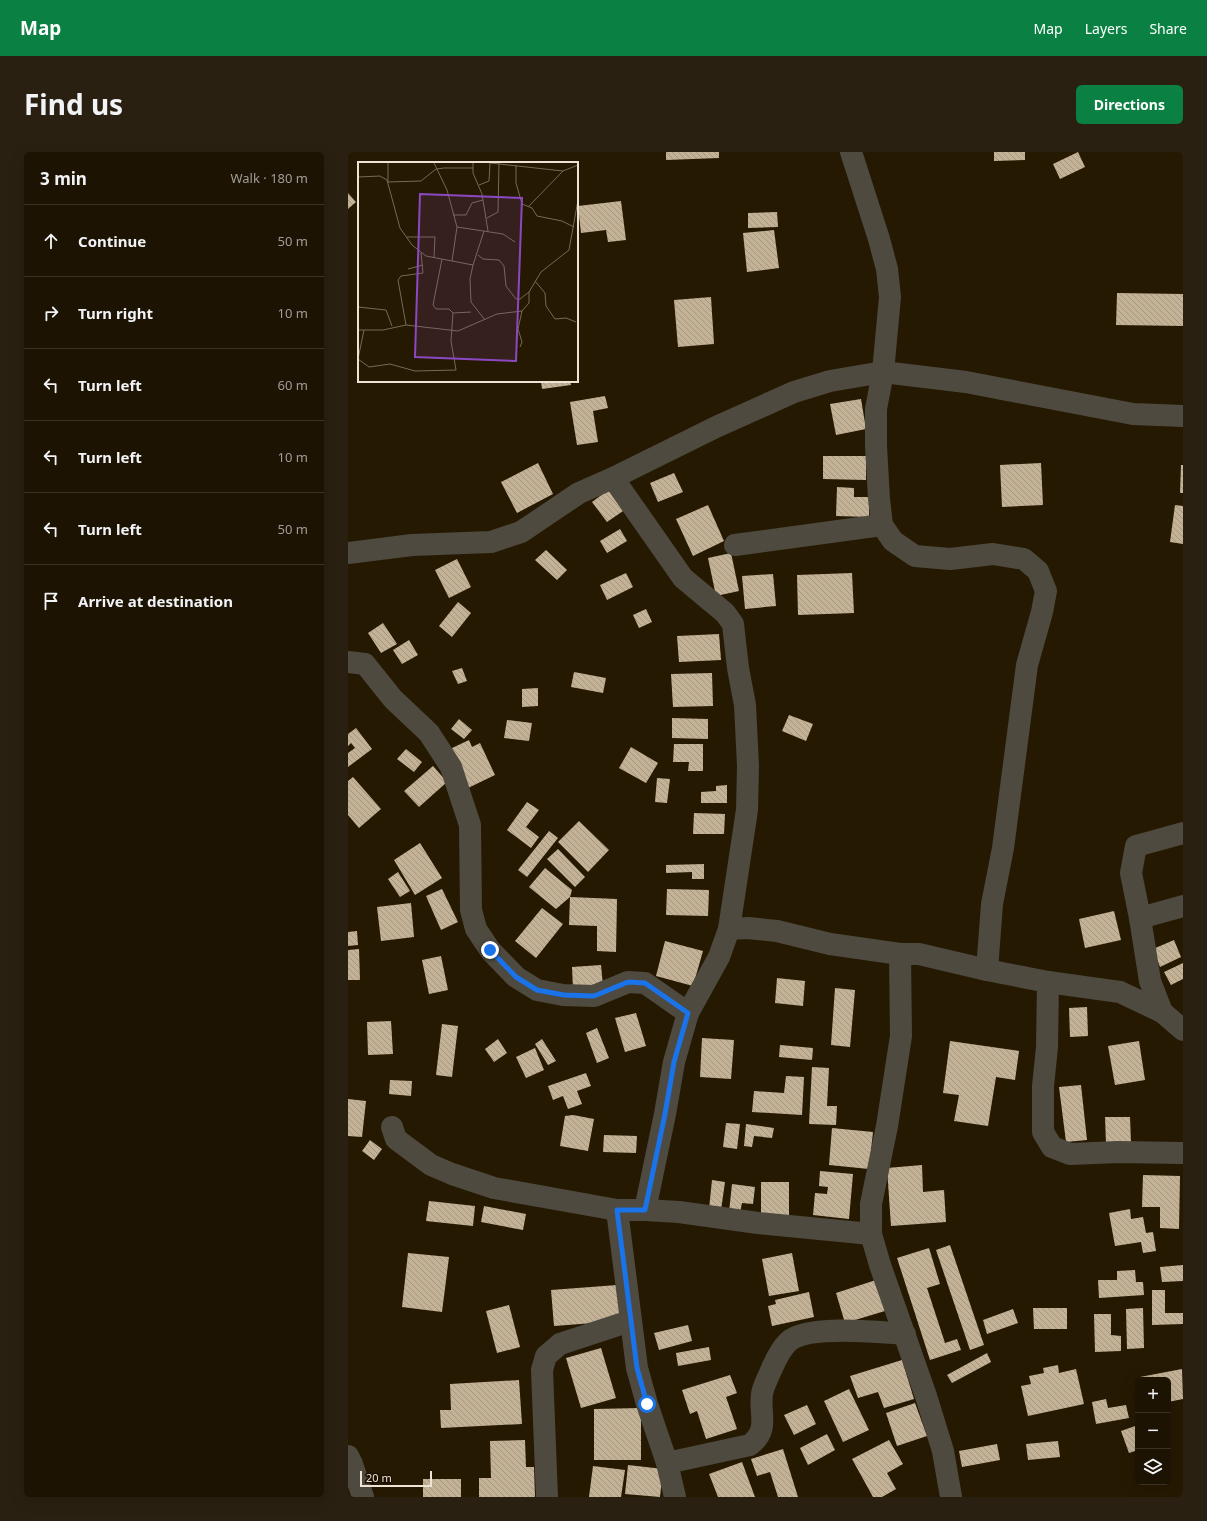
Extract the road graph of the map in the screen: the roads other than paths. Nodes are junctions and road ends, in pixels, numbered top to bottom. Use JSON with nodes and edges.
{"nodes":[{"id":1,"x":851,"y":152,"type":"edge"},
{"id":2,"x":884,"y":372,"type":"junction"},
{"id":3,"x":1183,"y":416,"type":"edge"},
{"id":4,"x":613,"y":478,"type":"junction"},
{"id":5,"x":882,"y":525,"type":"junction"},
{"id":6,"x":735,"y":545,"type":"dead end"},
{"id":7,"x":348,"y":553,"type":"edge"},
{"id":8,"x":348,"y":662,"type":"edge"},
{"id":9,"x":1183,"y":833,"type":"edge"},
{"id":10,"x":1183,"y":906,"type":"edge"},
{"id":11,"x":1140,"y":918,"type":"junction"},
{"id":12,"x":729,"y":929,"type":"junction"},
{"id":13,"x":900,"y":954,"type":"junction"},
{"id":14,"x":987,"y":970,"type":"junction"},
{"id":15,"x":1048,"y":982,"type":"junction"},
{"id":16,"x":1162,"y":1012,"type":"junction"},
{"id":17,"x":688,"y":1013,"type":"junction"},
{"id":18,"x":1183,"y":1030,"type":"edge"},
{"id":19,"x":392,"y":1127,"type":"dead end"},
{"id":20,"x":1183,"y":1153,"type":"edge"},
{"id":21,"x":617,"y":1210,"type":"junction"},
{"id":22,"x":645,"y":1210,"type":"junction"},
{"id":23,"x":871,"y":1234,"type":"junction"},
{"id":24,"x":630,"y":1321,"type":"junction"},
{"id":25,"x":905,"y":1334,"type":"junction"},
{"id":26,"x":348,"y":1456,"type":"edge"},
{"id":27,"x":667,"y":1463,"type":"junction"},
{"id":28,"x":362,"y":1497,"type":"edge"},
{"id":29,"x":547,"y":1497,"type":"edge"},
{"id":30,"x":675,"y":1497,"type":"edge"},
{"id":31,"x":951,"y":1497,"type":"edge"}],
"edges":[{"from":1,"to":2,"type":"street"},
{"from":2,"to":3,"type":"street"},
{"from":2,"to":4,"type":"street"},
{"from":2,"to":5,"type":"street"},
{"from":4,"to":7,"type":"street"},
{"from":4,"to":12,"type":"street"},
{"from":5,"to":6,"type":"street"},
{"from":5,"to":14,"type":"street"},
{"from":8,"to":17,"type":"street"},
{"from":9,"to":11,"type":"street"},
{"from":10,"to":11,"type":"street"},
{"from":11,"to":16,"type":"street"},
{"from":12,"to":13,"type":"street"},
{"from":12,"to":17,"type":"street"},
{"from":13,"to":14,"type":"street"},
{"from":13,"to":23,"type":"street"},
{"from":14,"to":15,"type":"street"},
{"from":15,"to":16,"type":"street"},
{"from":15,"to":20,"type":"street"},
{"from":16,"to":18,"type":"street"},
{"from":17,"to":22,"type":"street"},
{"from":19,"to":21,"type":"street"},
{"from":21,"to":22,"type":"street"},
{"from":21,"to":24,"type":"street"},
{"from":22,"to":23,"type":"street"},
{"from":23,"to":25,"type":"street"},
{"from":24,"to":27,"type":"street"},
{"from":24,"to":29,"type":"street"},
{"from":25,"to":27,"type":"street"},
{"from":25,"to":31,"type":"street"},
{"from":26,"to":28,"type":"street"},
{"from":27,"to":30,"type":"street"}]}
